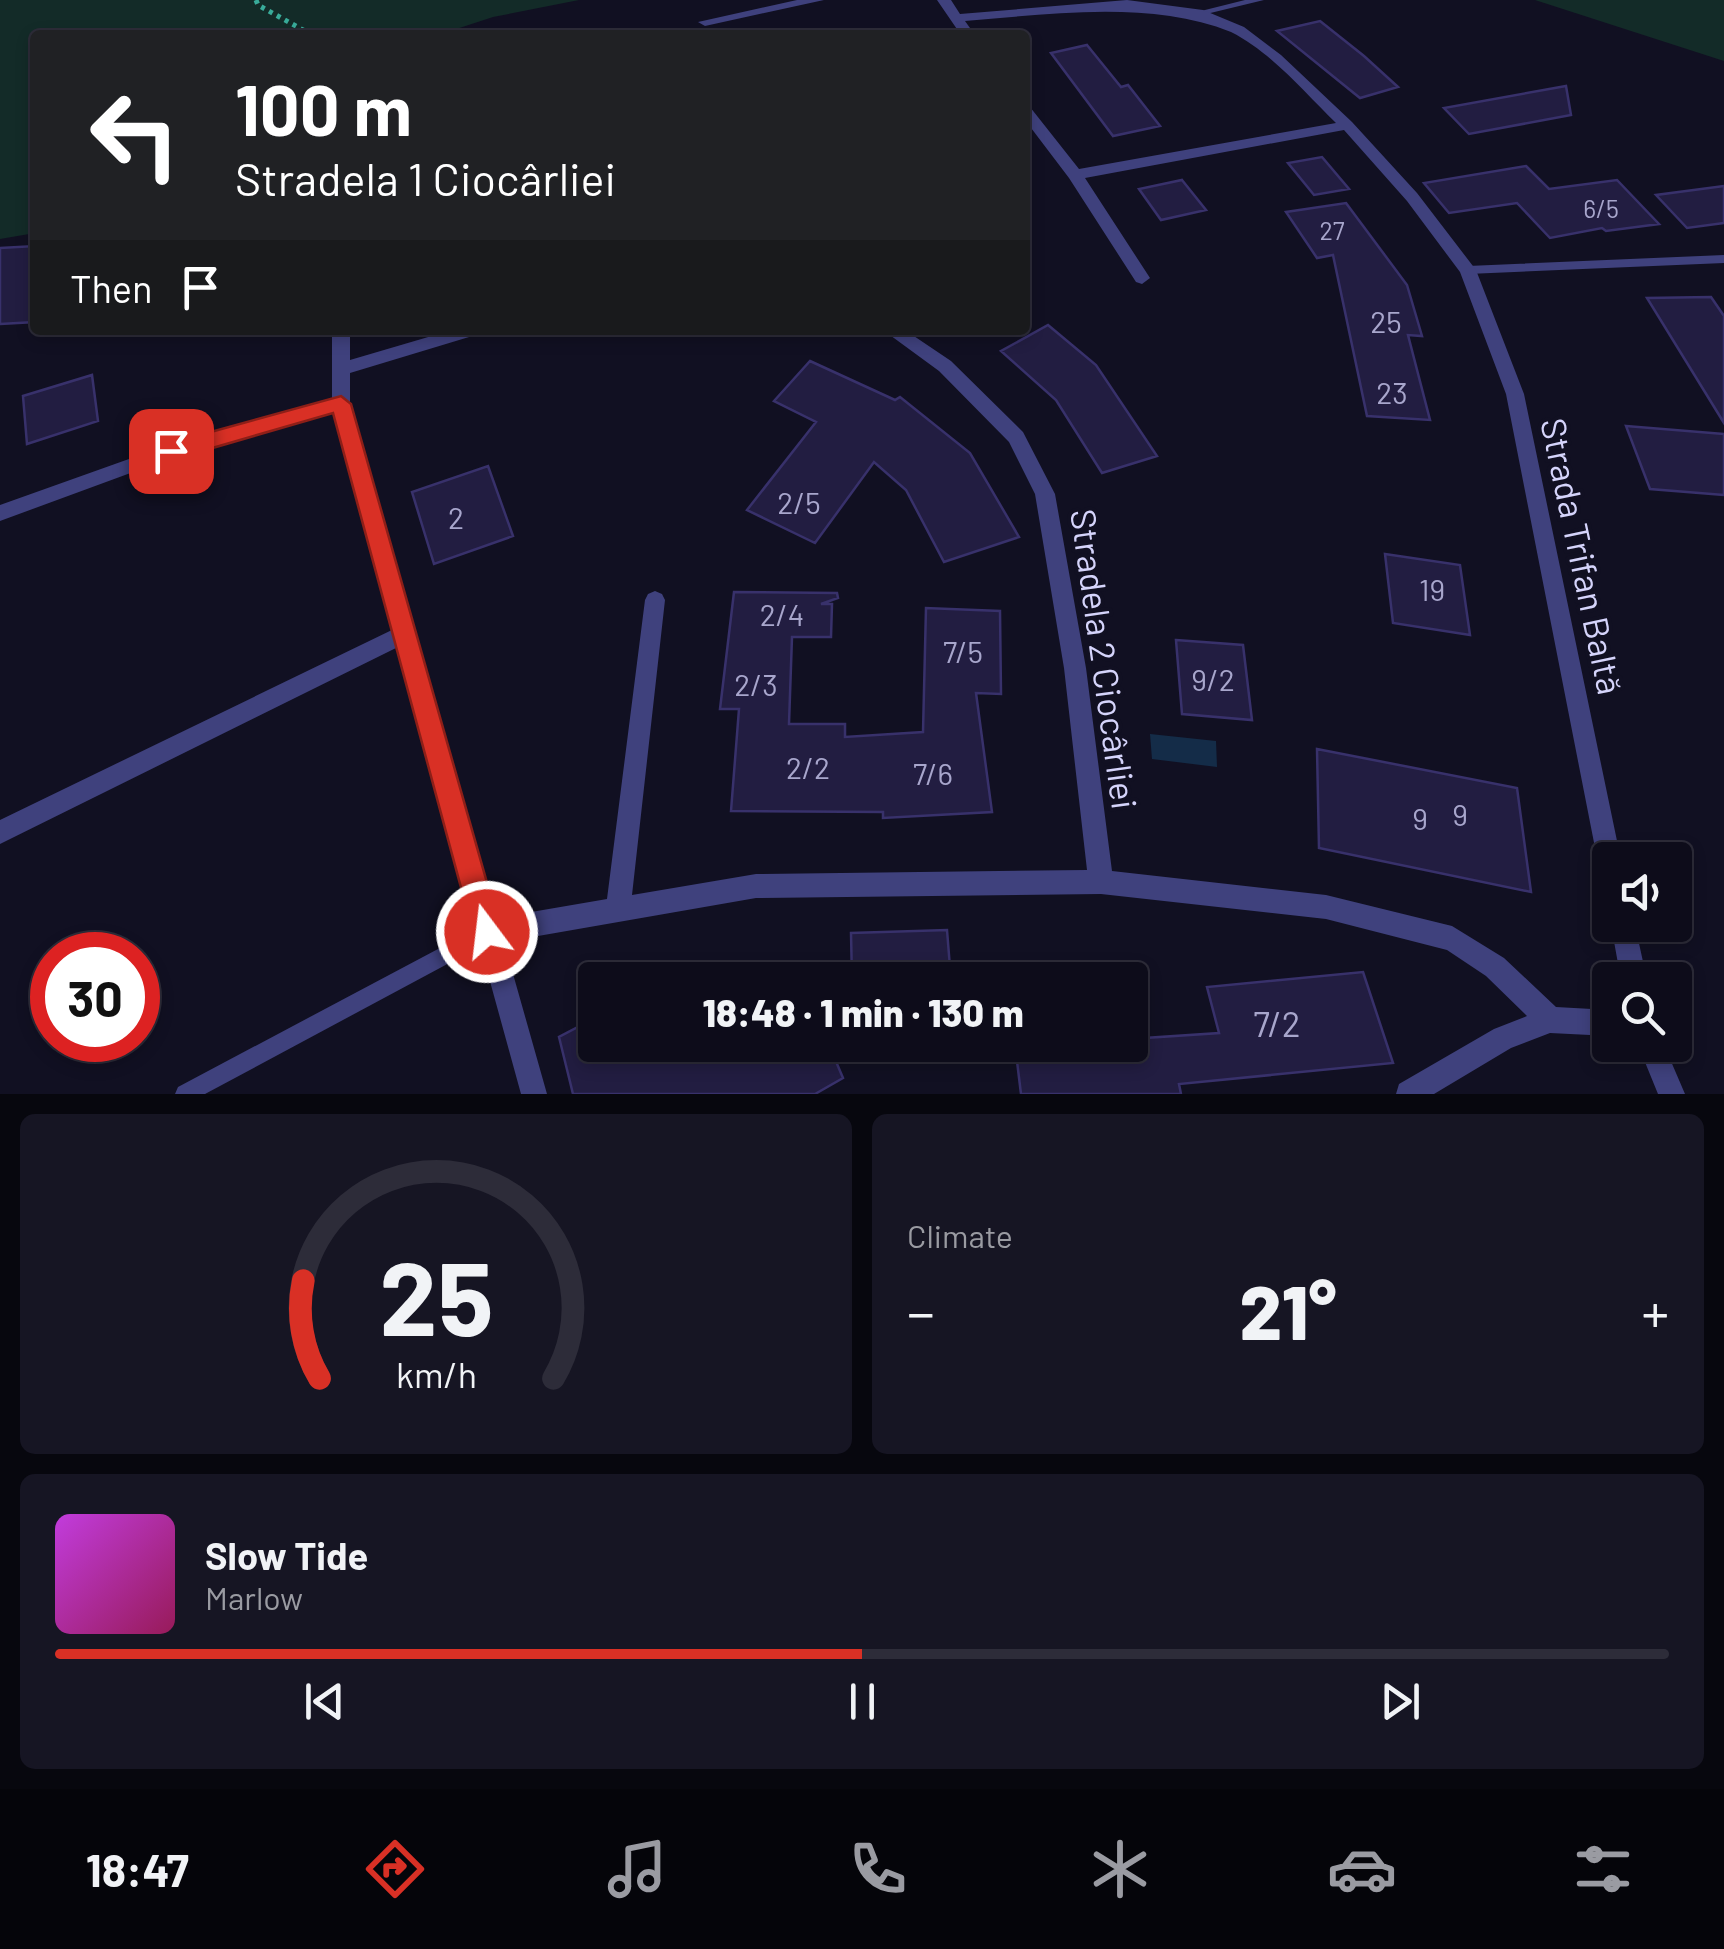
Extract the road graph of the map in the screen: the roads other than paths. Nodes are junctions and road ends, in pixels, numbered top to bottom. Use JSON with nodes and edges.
{"nodes":[{"id":1,"x":818,"y":0,"type":"edge"},
{"id":2,"x":944,"y":0,"type":"edge"},
{"id":3,"x":1259,"y":0,"type":"edge"},
{"id":4,"x":1198,"y":12,"type":"junction"},
{"id":5,"x":955,"y":18,"type":"junction"},
{"id":6,"x":706,"y":22,"type":"dead end"},
{"id":7,"x":964,"y":30,"type":"edge"},
{"id":8,"x":1030,"y":117,"type":"edge"},
{"id":9,"x":1347,"y":126,"type":"junction"},
{"id":10,"x":1074,"y":175,"type":"junction"},
{"id":11,"x":1724,"y":259,"type":"edge"},
{"id":12,"x":1468,"y":270,"type":"junction"},
{"id":13,"x":1142,"y":278,"type":"dead end"},
{"id":14,"x":341,"y":335,"type":"edge"},
{"id":15,"x":456,"y":335,"type":"edge"},
{"id":16,"x":899,"y":335,"type":"edge"},
{"id":17,"x":341,"y":370,"type":"junction"},
{"id":18,"x":341,"y":404,"type":"junction"},
{"id":19,"x":0,"y":512,"type":"edge"},
{"id":20,"x":654,"y":600,"type":"dead end"},
{"id":21,"x":405,"y":634,"type":"junction"},
{"id":22,"x":0,"y":832,"type":"edge"},
{"id":23,"x":1606,"y":842,"type":"edge"},
{"id":24,"x":1101,"y":882,"type":"junction"},
{"id":25,"x":618,"y":910,"type":"junction"},
{"id":26,"x":487,"y":932,"type":"junction"},
{"id":27,"x":1550,"y":1020,"type":"junction"},
{"id":28,"x":1592,"y":1022,"type":"edge"},
{"id":29,"x":1659,"y":1062,"type":"edge"},
{"id":30,"x":185,"y":1094,"type":"edge"},
{"id":31,"x":534,"y":1094,"type":"edge"},
{"id":32,"x":1409,"y":1094,"type":"edge"},
{"id":33,"x":1672,"y":1094,"type":"edge"}],
"edges":[{"from":1,"to":6,"type":"street"},
{"from":2,"to":5,"type":"street"},
{"from":3,"to":4,"type":"lane"},
{"from":4,"to":5,"type":"street","name":"Strada Trifan Baltă"},
{"from":4,"to":9,"type":"street","name":"Strada Trifan Baltă"},
{"from":5,"to":7,"type":"street"},
{"from":8,"to":10,"type":"street"},
{"from":9,"to":10,"type":"street"},
{"from":9,"to":12,"type":"street","name":"Strada Trifan Baltă"},
{"from":10,"to":13,"type":"street"},
{"from":11,"to":12,"type":"lane"},
{"from":12,"to":23,"type":"street","name":"Strada Trifan Baltă"},
{"from":14,"to":17,"type":"street"},
{"from":15,"to":17,"type":"street"},
{"from":16,"to":24,"type":"street","name":"Stradela 2 Ciocârliei"},
{"from":17,"to":18,"type":"street"},
{"from":18,"to":19,"type":"street"},
{"from":18,"to":21,"type":"street"},
{"from":20,"to":25,"type":"street"},
{"from":21,"to":22,"type":"street"},
{"from":21,"to":26,"type":"street"},
{"from":24,"to":25,"type":"street"},
{"from":24,"to":27,"type":"street"},
{"from":25,"to":26,"type":"street"},
{"from":26,"to":30,"type":"lane"},
{"from":26,"to":31,"type":"street"},
{"from":27,"to":28,"type":"street"},
{"from":27,"to":32,"type":"street"},
{"from":29,"to":33,"type":"street"}]}
